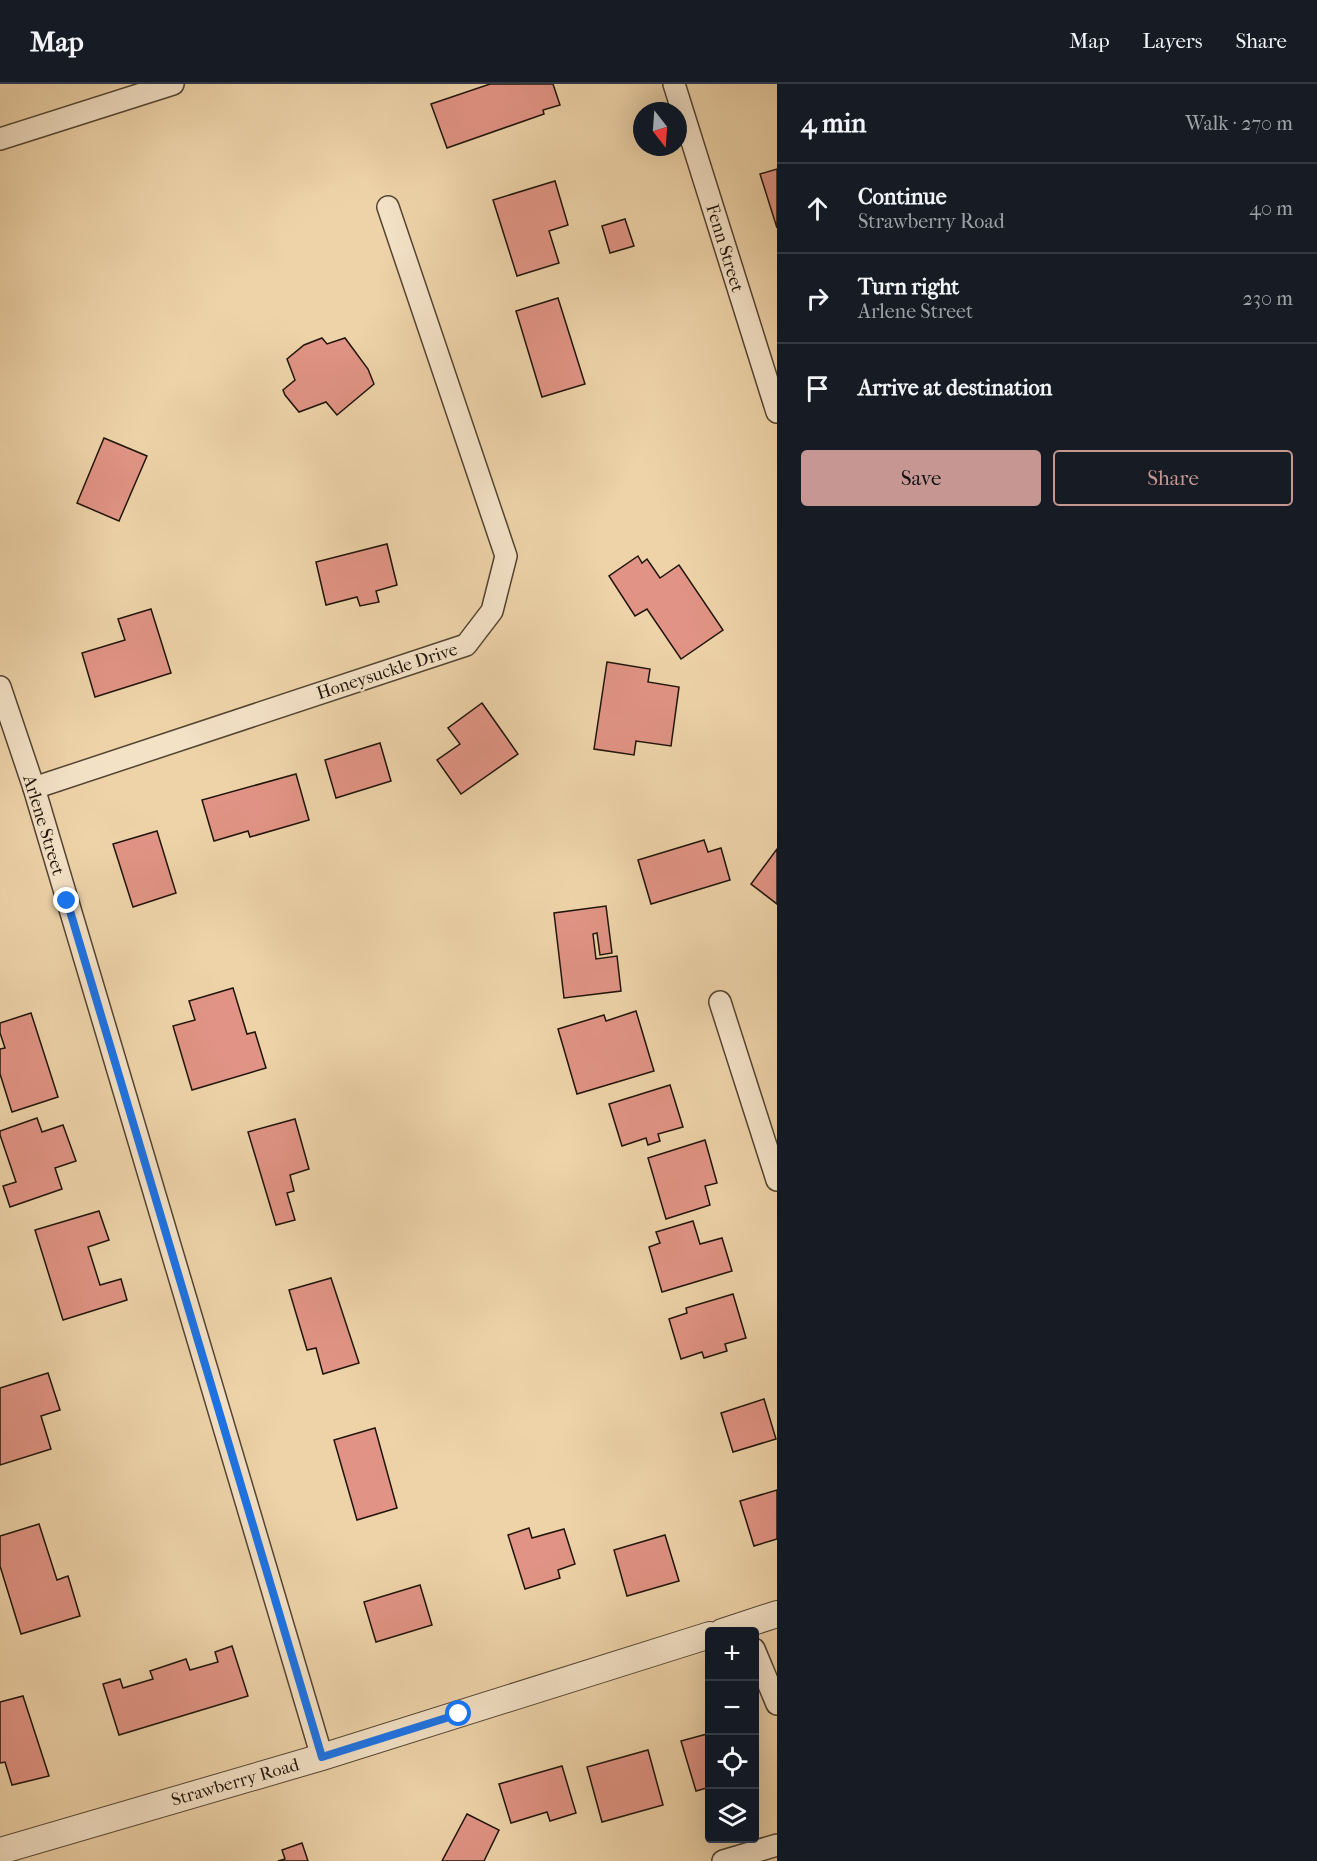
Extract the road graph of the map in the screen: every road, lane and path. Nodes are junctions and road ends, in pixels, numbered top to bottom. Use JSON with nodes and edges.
{"nodes":[{"id":1,"x":174,"y":84,"type":"edge"},
{"id":2,"x":674,"y":84,"type":"edge"},
{"id":3,"x":0,"y":139,"type":"edge"},
{"id":4,"x":388,"y":207,"type":"dead end"},
{"id":5,"x":777,"y":412,"type":"edge"},
{"id":6,"x":0,"y":687,"type":"edge"},
{"id":7,"x":34,"y":788,"type":"junction"},
{"id":8,"x":720,"y":1002,"type":"dead end"},
{"id":9,"x":777,"y":1180,"type":"edge"},
{"id":10,"x":777,"y":1614,"type":"edge"},
{"id":11,"x":743,"y":1627,"type":"edge"},
{"id":12,"x":705,"y":1637,"type":"edge"},
{"id":13,"x":759,"y":1662,"type":"edge"},
{"id":14,"x":777,"y":1704,"type":"edge"},
{"id":15,"x":322,"y":1757,"type":"junction"},
{"id":16,"x":777,"y":1845,"type":"edge"},
{"id":17,"x":0,"y":1851,"type":"edge"},
{"id":18,"x":723,"y":1861,"type":"edge"}],
"edges":[{"from":1,"to":3,"type":"street"},
{"from":2,"to":5,"type":"street","name":"Fenn Street"},
{"from":4,"to":7,"type":"street","name":"Honeysuckle Drive"},
{"from":6,"to":7,"type":"street","name":"Arlene Street"},
{"from":7,"to":15,"type":"street","name":"Arlene Street"},
{"from":8,"to":9,"type":"street"},
{"from":10,"to":11,"type":"street"},
{"from":12,"to":15,"type":"street","name":"Strawberry Road"},
{"from":13,"to":14,"type":"street"},
{"from":15,"to":17,"type":"street","name":"Strawberry Road"},
{"from":16,"to":18,"type":"street"}]}
